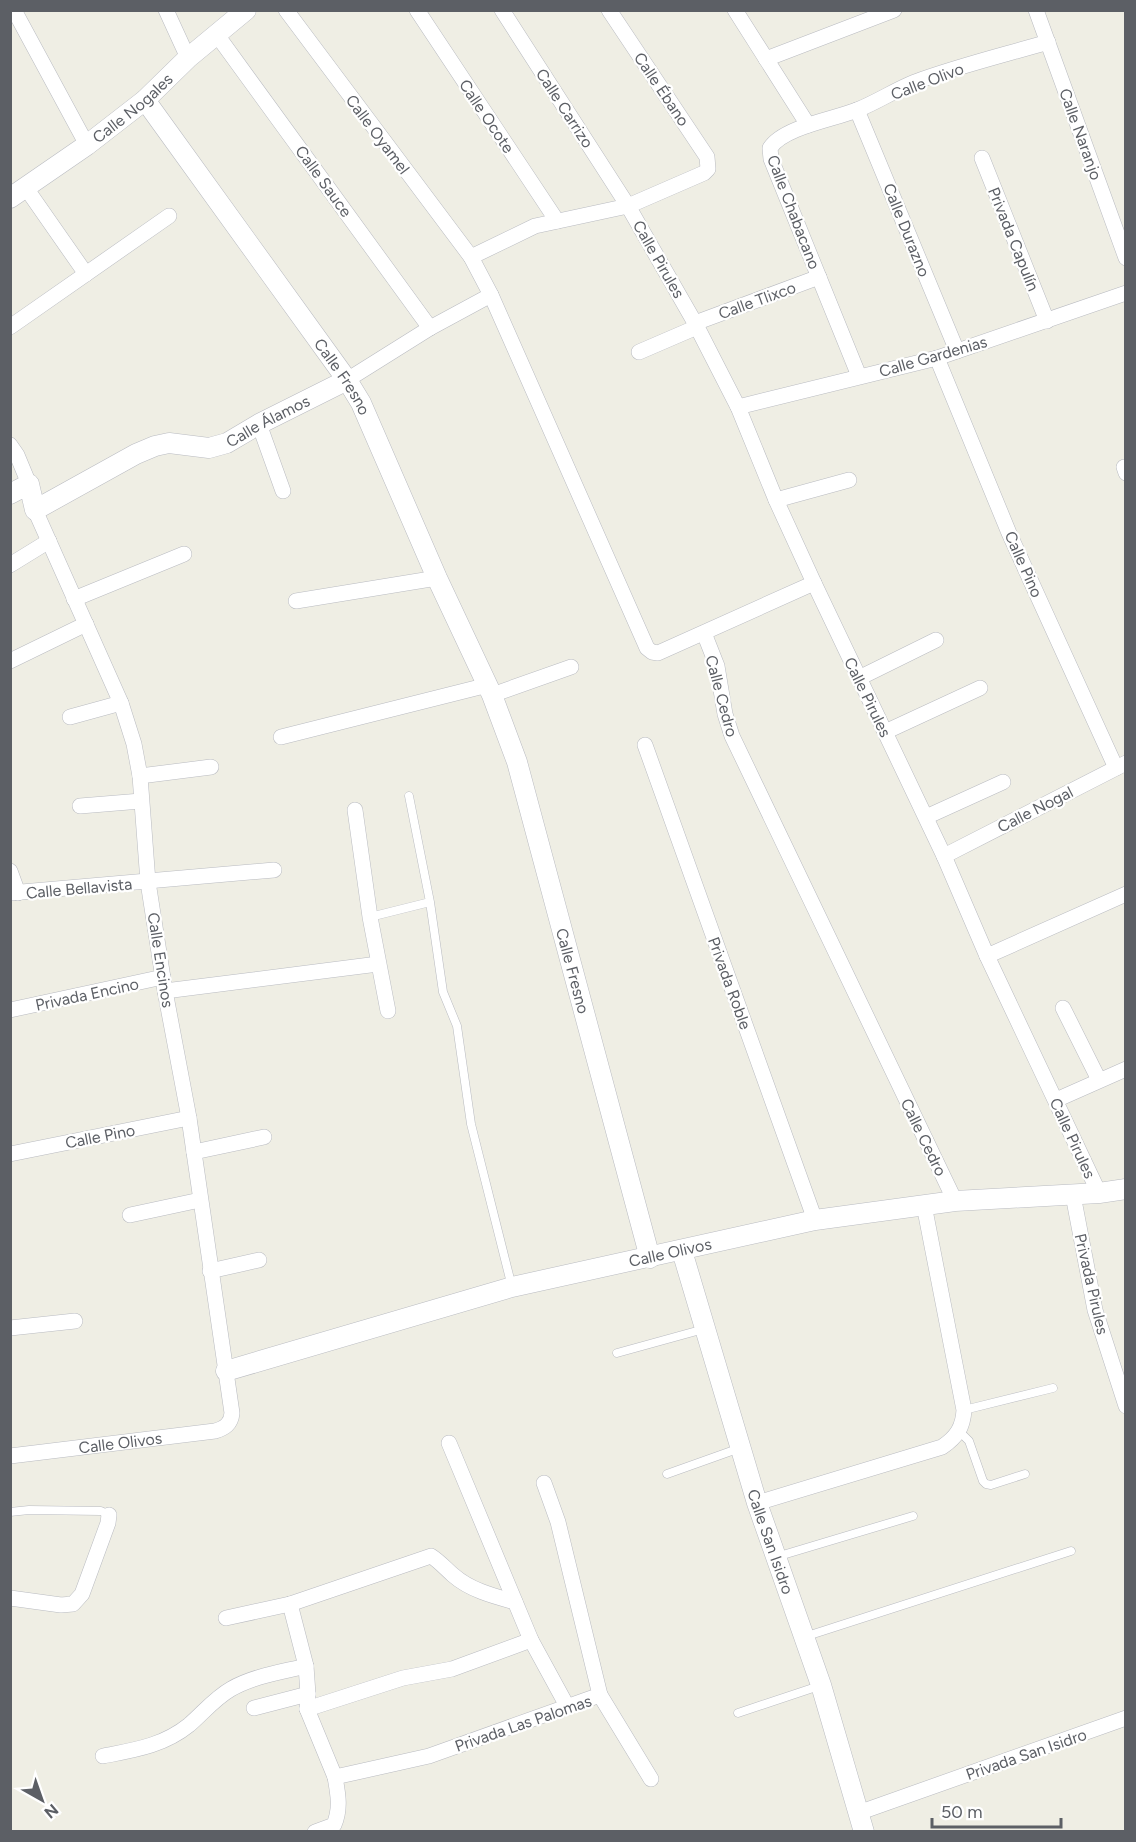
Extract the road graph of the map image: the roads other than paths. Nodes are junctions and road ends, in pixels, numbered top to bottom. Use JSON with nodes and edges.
{"nodes":[{"id":1,"x":14,"y":10,"type":"edge"},
{"id":2,"x":166,"y":10,"type":"edge"},
{"id":3,"x":246,"y":10,"type":"edge"},
{"id":4,"x":286,"y":10,"type":"edge"},
{"id":5,"x":417,"y":10,"type":"edge"},
{"id":6,"x":502,"y":10,"type":"edge"},
{"id":7,"x":609,"y":10,"type":"edge"},
{"id":8,"x":735,"y":10,"type":"edge"},
{"id":9,"x":894,"y":10,"type":"edge"},
{"id":10,"x":1036,"y":10,"type":"edge"},
{"id":11,"x":217,"y":35,"type":"junction"},
{"id":12,"x":1048,"y":42,"type":"junction"},
{"id":13,"x":189,"y":58,"type":"junction"},
{"id":14,"x":766,"y":59,"type":"junction"},
{"id":15,"x":145,"y":100,"type":"junction"},
{"id":16,"x":857,"y":110,"type":"junction"},
{"id":17,"x":808,"y":125,"type":"junction"},
{"id":18,"x":87,"y":145,"type":"junction"},
{"id":19,"x":982,"y":158,"type":"dead end"},
{"id":20,"x":18,"y":193,"type":"edge"},
{"id":21,"x":628,"y":206,"type":"junction"},
{"id":22,"x":169,"y":216,"type":"dead end"},
{"id":23,"x":557,"y":221,"type":"junction"},
{"id":24,"x":471,"y":257,"type":"junction"},
{"id":25,"x":1125,"y":258,"type":"edge"},
{"id":26,"x":86,"y":274,"type":"junction"},
{"id":27,"x":819,"y":277,"type":"junction"},
{"id":28,"x":1125,"y":293,"type":"edge"},
{"id":29,"x":491,"y":295,"type":"junction"},
{"id":30,"x":1047,"y":321,"type":"junction"},
{"id":31,"x":696,"y":325,"type":"junction"},
{"id":32,"x":10,"y":327,"type":"edge"},
{"id":33,"x":430,"y":328,"type":"junction"},
{"id":34,"x":957,"y":351,"type":"junction"},
{"id":35,"x":639,"y":352,"type":"dead end"},
{"id":36,"x":937,"y":358,"type":"junction"},
{"id":37,"x":859,"y":376,"type":"junction"},
{"id":38,"x":347,"y":380,"type":"junction"},
{"id":39,"x":738,"y":406,"type":"junction"},
{"id":40,"x":259,"y":424,"type":"junction"},
{"id":41,"x":10,"y":445,"type":"edge"},
{"id":42,"x":849,"y":480,"type":"dead end"},
{"id":43,"x":29,"y":484,"type":"junction"},
{"id":44,"x":283,"y":491,"type":"dead end"},
{"id":45,"x":10,"y":494,"type":"edge"},
{"id":46,"x":776,"y":500,"type":"junction"},
{"id":47,"x":35,"y":510,"type":"junction"},
{"id":48,"x":49,"y":541,"type":"junction"},
{"id":49,"x":184,"y":554,"type":"dead end"},
{"id":50,"x":10,"y":565,"type":"edge"},
{"id":51,"x":437,"y":578,"type":"junction"},
{"id":52,"x":814,"y":583,"type":"junction"},
{"id":53,"x":75,"y":599,"type":"junction"},
{"id":54,"x":296,"y":601,"type":"dead end"},
{"id":55,"x":86,"y":624,"type":"junction"},
{"id":56,"x":704,"y":633,"type":"junction"},
{"id":57,"x":936,"y":640,"type":"dead end"},
{"id":58,"x":10,"y":661,"type":"edge"},
{"id":59,"x":571,"y":667,"type":"dead end"},
{"id":60,"x":859,"y":678,"type":"junction"},
{"id":61,"x":980,"y":688,"type":"dead end"},
{"id":62,"x":490,"y":690,"type":"junction"},
{"id":63,"x":121,"y":703,"type":"junction"},
{"id":64,"x":70,"y":717,"type":"dead end"},
{"id":65,"x":885,"y":732,"type":"junction"},
{"id":66,"x":281,"y":737,"type":"dead end"},
{"id":67,"x":645,"y":745,"type":"dead end"},
{"id":68,"x":1121,"y":766,"type":"edge"},
{"id":69,"x":211,"y":767,"type":"dead end"},
{"id":70,"x":140,"y":776,"type":"junction"},
{"id":71,"x":1003,"y":782,"type":"dead end"},
{"id":72,"x":410,"y":796,"type":"dead end"},
{"id":73,"x":141,"y":801,"type":"junction"},
{"id":74,"x":80,"y":806,"type":"dead end"},
{"id":75,"x":355,"y":810,"type":"dead end"},
{"id":76,"x":926,"y":817,"type":"junction"},
{"id":77,"x":944,"y":856,"type":"junction"},
{"id":78,"x":274,"y":870,"type":"dead end"},
{"id":79,"x":10,"y":871,"type":"edge"},
{"id":80,"x":148,"y":882,"type":"junction"},
{"id":81,"x":14,"y":893,"type":"edge"},
{"id":82,"x":1125,"y":894,"type":"edge"},
{"id":83,"x":430,"y":902,"type":"junction"},
{"id":84,"x":370,"y":916,"type":"junction"},
{"id":85,"x":987,"y":956,"type":"junction"},
{"id":86,"x":378,"y":964,"type":"junction"},
{"id":87,"x":164,"y":984,"type":"junction"},
{"id":88,"x":1063,"y":1008,"type":"dead end"},
{"id":89,"x":10,"y":1010,"type":"edge"},
{"id":90,"x":388,"y":1011,"type":"dead end"},
{"id":91,"x":1125,"y":1069,"type":"edge"},
{"id":92,"x":1099,"y":1080,"type":"junction"},
{"id":93,"x":1056,"y":1100,"type":"junction"},
{"id":94,"x":189,"y":1118,"type":"junction"},
{"id":95,"x":264,"y":1137,"type":"dead end"},
{"id":96,"x":194,"y":1152,"type":"junction"},
{"id":97,"x":10,"y":1154,"type":"edge"},
{"id":98,"x":1125,"y":1189,"type":"edge"},
{"id":99,"x":1099,"y":1193,"type":"junction"},
{"id":100,"x":1072,"y":1195,"type":"junction"},
{"id":101,"x":200,"y":1200,"type":"junction"},
{"id":102,"x":955,"y":1201,"type":"junction"},
{"id":103,"x":924,"y":1205,"type":"junction"},
{"id":104,"x":130,"y":1215,"type":"dead end"},
{"id":105,"x":815,"y":1220,"type":"junction"},
{"id":106,"x":682,"y":1251,"type":"junction"},
{"id":107,"x":650,"y":1258,"type":"junction"},
{"id":108,"x":259,"y":1260,"type":"dead end"},
{"id":109,"x":210,"y":1271,"type":"junction"},
{"id":110,"x":512,"y":1287,"type":"junction"},
{"id":111,"x":75,"y":1321,"type":"dead end"},
{"id":112,"x":10,"y":1328,"type":"edge"},
{"id":113,"x":706,"y":1328,"type":"junction"},
{"id":114,"x":617,"y":1353,"type":"dead end"},
{"id":115,"x":226,"y":1371,"type":"junction"},
{"id":116,"x":1053,"y":1388,"type":"dead end"},
{"id":117,"x":1125,"y":1406,"type":"edge"},
{"id":118,"x":964,"y":1410,"type":"junction"},
{"id":119,"x":228,"y":1425,"type":"joint"},
{"id":120,"x":959,"y":1431,"type":"junction"},
{"id":121,"x":449,"y":1443,"type":"dead end"},
{"id":122,"x":741,"y":1447,"type":"junction"},
{"id":123,"x":10,"y":1456,"type":"edge"},
{"id":124,"x":667,"y":1474,"type":"dead end"},
{"id":125,"x":1025,"y":1474,"type":"dead end"},
{"id":126,"x":544,"y":1483,"type":"dead end"},
{"id":127,"x":757,"y":1503,"type":"junction"},
{"id":128,"x":10,"y":1512,"type":"edge"},
{"id":129,"x":109,"y":1515,"type":"joint"},
{"id":130,"x":913,"y":1516,"type":"dead end"},
{"id":131,"x":1071,"y":1551,"type":"dead end"},
{"id":132,"x":776,"y":1557,"type":"junction"},
{"id":133,"x":10,"y":1598,"type":"edge"},
{"id":134,"x":515,"y":1602,"type":"junction"},
{"id":135,"x":290,"y":1604,"type":"junction"},
{"id":136,"x":226,"y":1618,"type":"dead end"},
{"id":137,"x":804,"y":1637,"type":"junction"},
{"id":138,"x":531,"y":1640,"type":"junction"},
{"id":139,"x":306,"y":1666,"type":"junction"},
{"id":140,"x":821,"y":1685,"type":"junction"},
{"id":141,"x":600,"y":1695,"type":"junction"},
{"id":142,"x":308,"y":1702,"type":"junction"},
{"id":143,"x":567,"y":1706,"type":"junction"},
{"id":144,"x":254,"y":1708,"type":"dead end"},
{"id":145,"x":738,"y":1713,"type":"dead end"},
{"id":146,"x":1125,"y":1718,"type":"edge"},
{"id":147,"x":103,"y":1756,"type":"dead end"},
{"id":148,"x":335,"y":1777,"type":"junction"},
{"id":149,"x":651,"y":1779,"type":"dead end"},
{"id":150,"x":861,"y":1822,"type":"edge"},
{"id":151,"x":335,"y":1828,"type":"edge"},
{"id":152,"x":315,"y":1832,"type":"edge"}],
"edges":[{"from":1,"to":18,"type":"street"},
{"from":2,"to":13,"type":"street"},
{"from":3,"to":11,"type":"street","name":"Calle Nogales"},
{"from":4,"to":24,"type":"street","name":"Calle Oyamel"},
{"from":5,"to":23,"type":"street","name":"Calle Ocote"},
{"from":6,"to":21,"type":"street","name":"Calle Carrizo"},
{"from":7,"to":21,"type":"street","name":"Calle Ébano"},
{"from":8,"to":14,"type":"street"},
{"from":9,"to":14,"type":"street"},
{"from":10,"to":12,"type":"street","name":"Calle Naranjo"},
{"from":11,"to":13,"type":"street","name":"Calle Nogales"},
{"from":11,"to":33,"type":"street","name":"Calle Sauce"},
{"from":12,"to":16,"type":"street","name":"Calle Olivo"},
{"from":12,"to":25,"type":"street","name":"Calle Naranjo"},
{"from":13,"to":15,"type":"street","name":"Calle Nogales"},
{"from":14,"to":17,"type":"street"},
{"from":15,"to":18,"type":"street","name":"Calle Nogales"},
{"from":15,"to":38,"type":"street","name":"Calle Fresno"},
{"from":16,"to":17,"type":"street","name":"Calle Olivo"},
{"from":16,"to":34,"type":"street","name":"Calle Durazno"},
{"from":17,"to":27,"type":"street","name":"Calle Chabacano"},
{"from":18,"to":20,"type":"street","name":"Calle Nogales"},
{"from":19,"to":30,"type":"street","name":"Privada Capulín"},
{"from":20,"to":26,"type":"street"},
{"from":21,"to":23,"type":"street"},
{"from":21,"to":31,"type":"street","name":"Calle Pirules"},
{"from":22,"to":26,"type":"street"},
{"from":23,"to":24,"type":"street"},
{"from":24,"to":29,"type":"street","name":"Calle Cedro"},
{"from":26,"to":32,"type":"street"},
{"from":27,"to":31,"type":"street","name":"Calle Tlixco"},
{"from":27,"to":37,"type":"street","name":"Calle Chabacano"},
{"from":28,"to":30,"type":"street","name":"Calle Gardenias"},
{"from":29,"to":33,"type":"street","name":"Calle Álamos"},
{"from":29,"to":56,"type":"street","name":"Calle Cedro"},
{"from":30,"to":34,"type":"street","name":"Calle Gardenias"},
{"from":31,"to":35,"type":"street","name":"Calle Tlixco"},
{"from":31,"to":39,"type":"street","name":"Calle Pirules"},
{"from":33,"to":38,"type":"street","name":"Calle Álamos"},
{"from":34,"to":36,"type":"street","name":"Calle Gardenias"},
{"from":36,"to":37,"type":"street","name":"Calle Gardenias"},
{"from":36,"to":68,"type":"street","name":"Calle Pino"},
{"from":37,"to":39,"type":"street","name":"Calle Gardenias"},
{"from":38,"to":40,"type":"street","name":"Calle Álamos"},
{"from":38,"to":51,"type":"street","name":"Calle Fresno"},
{"from":39,"to":46,"type":"street","name":"Calle Pirules"},
{"from":40,"to":44,"type":"street"},
{"from":40,"to":47,"type":"street","name":"Calle Álamos"},
{"from":41,"to":43,"type":"street"},
{"from":42,"to":46,"type":"street"},
{"from":43,"to":45,"type":"street"},
{"from":43,"to":47,"type":"street"},
{"from":46,"to":52,"type":"street","name":"Calle Pirules"},
{"from":47,"to":48,"type":"street","name":"Calle Encinos"},
{"from":48,"to":50,"type":"street"},
{"from":48,"to":53,"type":"street","name":"Calle Encinos"},
{"from":49,"to":53,"type":"street"},
{"from":51,"to":54,"type":"street"},
{"from":51,"to":62,"type":"street","name":"Calle Fresno"},
{"from":52,"to":56,"type":"street"},
{"from":52,"to":60,"type":"street","name":"Calle Pirules"},
{"from":53,"to":55,"type":"street","name":"Calle Encinos"},
{"from":55,"to":58,"type":"street"},
{"from":55,"to":63,"type":"street","name":"Calle Encinos"},
{"from":56,"to":102,"type":"street","name":"Calle Cedro"},
{"from":57,"to":60,"type":"street"},
{"from":59,"to":62,"type":"street"},
{"from":60,"to":65,"type":"street","name":"Calle Pirules"},
{"from":61,"to":65,"type":"street"},
{"from":62,"to":66,"type":"street"},
{"from":62,"to":107,"type":"street","name":"Calle Fresno"},
{"from":63,"to":64,"type":"street"},
{"from":63,"to":70,"type":"street","name":"Calle Encinos"},
{"from":65,"to":76,"type":"street","name":"Calle Pirules"},
{"from":67,"to":105,"type":"street","name":"Privada Roble"},
{"from":68,"to":77,"type":"street","name":"Calle Nogal"},
{"from":69,"to":70,"type":"street"},
{"from":70,"to":73,"type":"street","name":"Calle Encinos"},
{"from":71,"to":76,"type":"street"},
{"from":72,"to":83,"type":"lane"},
{"from":73,"to":74,"type":"street"},
{"from":73,"to":80,"type":"street","name":"Calle Encinos"},
{"from":75,"to":84,"type":"street"},
{"from":76,"to":77,"type":"street","name":"Calle Pirules"},
{"from":77,"to":85,"type":"street","name":"Calle Pirules"},
{"from":78,"to":80,"type":"street"},
{"from":79,"to":81,"type":"street"},
{"from":80,"to":81,"type":"street","name":"Calle Bellavista"},
{"from":80,"to":87,"type":"street","name":"Calle Encinos"},
{"from":82,"to":85,"type":"street"},
{"from":83,"to":84,"type":"lane"},
{"from":83,"to":110,"type":"lane"},
{"from":84,"to":86,"type":"street"},
{"from":85,"to":93,"type":"street","name":"Calle Pirules"},
{"from":86,"to":87,"type":"street","name":"Privada Encino"},
{"from":86,"to":90,"type":"street"},
{"from":87,"to":89,"type":"street","name":"Privada Encino"},
{"from":87,"to":94,"type":"street","name":"Calle Encinos"},
{"from":88,"to":92,"type":"street"},
{"from":91,"to":92,"type":"street"},
{"from":92,"to":93,"type":"street"},
{"from":93,"to":99,"type":"street","name":"Calle Pirules"},
{"from":94,"to":96,"type":"street","name":"Calle Encinos"},
{"from":94,"to":97,"type":"street","name":"Calle Pino"},
{"from":95,"to":96,"type":"street"},
{"from":96,"to":101,"type":"street","name":"Calle Encinos"},
{"from":98,"to":99,"type":"street","name":"Calle Olivos"},
{"from":99,"to":100,"type":"street","name":"Calle Olivos"},
{"from":100,"to":102,"type":"street","name":"Calle Olivos"},
{"from":100,"to":117,"type":"street","name":"Privada Pirules"},
{"from":101,"to":104,"type":"street"},
{"from":101,"to":109,"type":"street","name":"Calle Encinos"},
{"from":102,"to":103,"type":"street","name":"Calle Olivos"},
{"from":103,"to":105,"type":"street","name":"Calle Olivos"},
{"from":103,"to":118,"type":"street"},
{"from":105,"to":106,"type":"street","name":"Calle Olivos"},
{"from":106,"to":107,"type":"street","name":"Calle Olivos"},
{"from":106,"to":113,"type":"street","name":"Calle San Isidro"},
{"from":107,"to":110,"type":"street","name":"Calle Olivos"},
{"from":108,"to":109,"type":"street"},
{"from":109,"to":115,"type":"street","name":"Calle Encinos"},
{"from":110,"to":115,"type":"street","name":"Calle Olivos"},
{"from":111,"to":112,"type":"street"},
{"from":113,"to":114,"type":"lane"},
{"from":113,"to":122,"type":"street","name":"Calle San Isidro"},
{"from":115,"to":119,"type":"street","name":"Calle Encinos"},
{"from":116,"to":118,"type":"lane"},
{"from":118,"to":120,"type":"street"},
{"from":119,"to":123,"type":"street","name":"Calle Olivos"},
{"from":120,"to":125,"type":"lane"},
{"from":120,"to":127,"type":"street"},
{"from":121,"to":134,"type":"street"},
{"from":122,"to":124,"type":"lane"},
{"from":122,"to":127,"type":"street","name":"Calle San Isidro"},
{"from":126,"to":141,"type":"street","name":"Privada Las Palomas"},
{"from":127,"to":132,"type":"street","name":"Calle San Isidro"},
{"from":128,"to":129,"type":"lane"},
{"from":129,"to":133,"type":"street"},
{"from":130,"to":132,"type":"lane"},
{"from":131,"to":137,"type":"lane"},
{"from":132,"to":137,"type":"street","name":"Calle San Isidro"},
{"from":134,"to":135,"type":"street"},
{"from":134,"to":138,"type":"street"},
{"from":135,"to":136,"type":"street"},
{"from":135,"to":139,"type":"street"},
{"from":137,"to":140,"type":"street","name":"Calle San Isidro"},
{"from":138,"to":142,"type":"street"},
{"from":138,"to":143,"type":"street"},
{"from":139,"to":142,"type":"street"},
{"from":139,"to":147,"type":"street"},
{"from":140,"to":145,"type":"lane"},
{"from":140,"to":150,"type":"street","name":"Calle San Isidro"},
{"from":141,"to":143,"type":"street","name":"Privada Las Palomas"},
{"from":141,"to":149,"type":"street"},
{"from":142,"to":144,"type":"street"},
{"from":142,"to":148,"type":"street"},
{"from":143,"to":148,"type":"street","name":"Privada Las Palomas"},
{"from":146,"to":150,"type":"street","name":"Privada San Isidro"},
{"from":148,"to":151,"type":"street"},
{"from":151,"to":152,"type":"street"}]}
